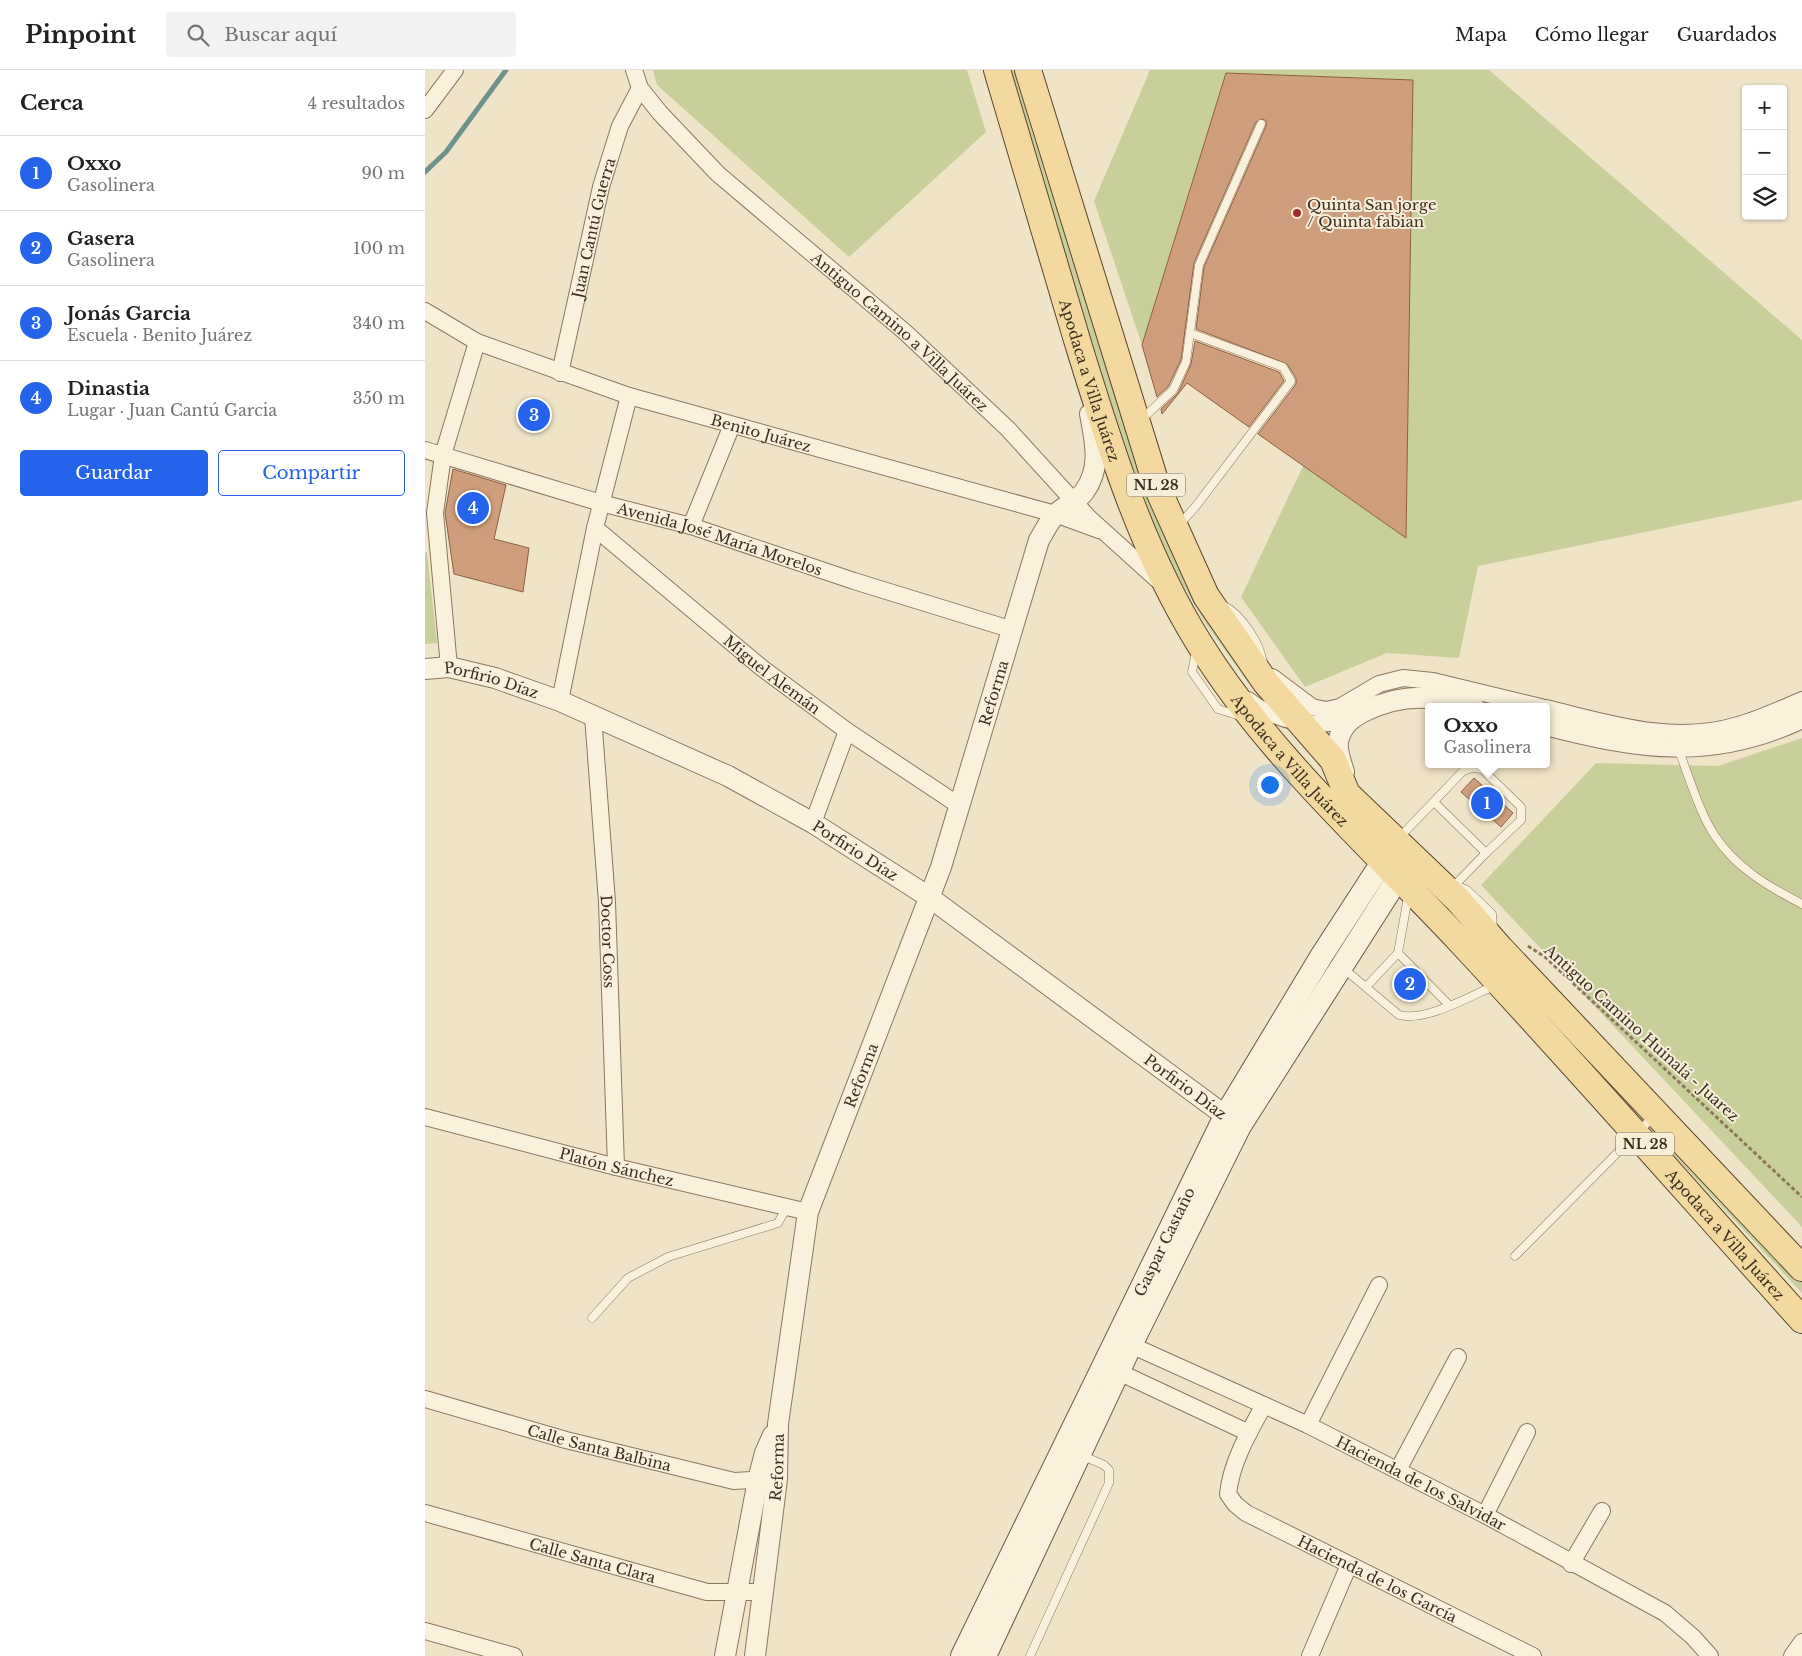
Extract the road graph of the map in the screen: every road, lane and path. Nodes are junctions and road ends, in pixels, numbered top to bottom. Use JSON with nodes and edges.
{"nodes":[{"id":1,"x":455,"y":70,"type":"edge"},
{"id":2,"x":634,"y":70,"type":"edge"},
{"id":3,"x":997,"y":70,"type":"edge"},
{"id":4,"x":1029,"y":70,"type":"edge"},
{"id":5,"x":640,"y":88,"type":"junction"},
{"id":6,"x":427,"y":101,"type":"edge"},
{"id":7,"x":1261,"y":124,"type":"dead end"},
{"id":8,"x":425,"y":311,"type":"edge"},
{"id":9,"x":1190,"y":333,"type":"junction"},
{"id":10,"x":477,"y":342,"type":"junction"},
{"id":11,"x":560,"y":373,"type":"junction"},
{"id":12,"x":1090,"y":382,"type":"junction"},
{"id":13,"x":629,"y":396,"type":"junction"},
{"id":14,"x":1137,"y":424,"type":"junction"},
{"id":15,"x":732,"y":425,"type":"junction"},
{"id":16,"x":425,"y":450,"type":"edge"},
{"id":17,"x":443,"y":455,"type":"junction"},
{"id":18,"x":1073,"y":501,"type":"junction"},
{"id":19,"x":601,"y":503,"type":"junction"},
{"id":20,"x":1057,"y":515,"type":"junction"},
{"id":21,"x":691,"y":526,"type":"junction"},
{"id":22,"x":595,"y":528,"type":"junction"},
{"id":23,"x":1175,"y":530,"type":"junction"},
{"id":24,"x":1105,"y":532,"type":"junction"},
{"id":25,"x":431,"y":545,"type":"edge"},
{"id":26,"x":1172,"y":594,"type":"junction"},
{"id":27,"x":1013,"y":630,"type":"junction"},
{"id":28,"x":1197,"y":639,"type":"junction"},
{"id":29,"x":449,"y":666,"type":"junction"},
{"id":30,"x":425,"y":670,"type":"edge"},
{"id":31,"x":1260,"y":672,"type":"junction"},
{"id":32,"x":1802,"y":700,"type":"edge"},
{"id":33,"x":560,"y":701,"type":"junction"},
{"id":34,"x":1457,"y":703,"type":"edge"},
{"id":35,"x":1524,"y":703,"type":"edge"},
{"id":36,"x":1550,"y":709,"type":"edge"},
{"id":37,"x":593,"y":716,"type":"junction"},
{"id":38,"x":1351,"y":718,"type":"junction"},
{"id":39,"x":1802,"y":718,"type":"edge"},
{"id":40,"x":1298,"y":722,"type":"junction"},
{"id":41,"x":1550,"y":726,"type":"edge"},
{"id":42,"x":847,"y":731,"type":"junction"},
{"id":43,"x":1678,"y":748,"type":"junction"},
{"id":44,"x":1350,"y":798,"type":"junction"},
{"id":45,"x":1435,"y":803,"type":"junction"},
{"id":46,"x":960,"y":806,"type":"junction"},
{"id":47,"x":813,"y":823,"type":"junction"},
{"id":48,"x":1486,"y":853,"type":"junction"},
{"id":49,"x":1400,"y":864,"type":"junction"},
{"id":50,"x":1448,"y":886,"type":"junction"},
{"id":51,"x":929,"y":897,"type":"junction"},
{"id":52,"x":1802,"y":904,"type":"edge"},
{"id":53,"x":1523,"y":942,"type":"dead end"},
{"id":54,"x":1398,"y":954,"type":"junction"},
{"id":55,"x":1332,"y":961,"type":"junction"},
{"id":56,"x":1500,"y":984,"type":"junction"},
{"id":57,"x":1366,"y":988,"type":"junction"},
{"id":58,"x":1449,"y":1005,"type":"junction"},
{"id":59,"x":1656,"y":1114,"type":"junction"},
{"id":60,"x":425,"y":1117,"type":"edge"},
{"id":61,"x":1233,"y":1121,"type":"junction"},
{"id":62,"x":1637,"y":1135,"type":"junction"},
{"id":63,"x":616,"y":1166,"type":"junction"},
{"id":64,"x":1802,"y":1197,"type":"edge"},
{"id":65,"x":787,"y":1206,"type":"junction"},
{"id":66,"x":807,"y":1212,"type":"junction"},
{"id":67,"x":1515,"y":1256,"type":"dead end"},
{"id":68,"x":1798,"y":1264,"type":"edge"},
{"id":69,"x":1769,"y":1283,"type":"junction"},
{"id":70,"x":1379,"y":1285,"type":"dead end"},
{"id":71,"x":593,"y":1318,"type":"dead end"},
{"id":72,"x":1802,"y":1320,"type":"edge"},
{"id":73,"x":1124,"y":1342,"type":"junction"},
{"id":74,"x":1458,"y":1357,"type":"dead end"},
{"id":75,"x":1112,"y":1369,"type":"junction"},
{"id":76,"x":425,"y":1399,"type":"edge"},
{"id":77,"x":1264,"y":1404,"type":"junction"},
{"id":78,"x":1308,"y":1425,"type":"junction"},
{"id":79,"x":1527,"y":1432,"type":"dead end"},
{"id":80,"x":1249,"y":1433,"type":"junction"},
{"id":81,"x":1072,"y":1451,"type":"junction"},
{"id":82,"x":1398,"y":1470,"type":"junction"},
{"id":83,"x":767,"y":1479,"type":"junction"},
{"id":84,"x":1602,"y":1510,"type":"dead end"},
{"id":85,"x":425,"y":1513,"type":"edge"},
{"id":86,"x":1485,"y":1515,"type":"junction"},
{"id":87,"x":1571,"y":1564,"type":"junction"},
{"id":88,"x":1349,"y":1565,"type":"junction"},
{"id":89,"x":735,"y":1592,"type":"junction"},
{"id":90,"x":763,"y":1592,"type":"junction"},
{"id":91,"x":425,"y":1631,"type":"edge"},
{"id":92,"x":1802,"y":1642,"type":"edge"},
{"id":93,"x":978,"y":1652,"type":"edge"},
{"id":94,"x":514,"y":1656,"type":"edge"},
{"id":95,"x":725,"y":1656,"type":"edge"},
{"id":96,"x":755,"y":1656,"type":"edge"},
{"id":97,"x":1030,"y":1656,"type":"edge"},
{"id":98,"x":1310,"y":1656,"type":"edge"},
{"id":99,"x":1533,"y":1656,"type":"edge"},
{"id":100,"x":1709,"y":1656,"type":"edge"},
{"id":101,"x":1792,"y":1656,"type":"edge"}],
"edges":[{"from":1,"to":6,"type":"street"},
{"from":2,"to":5,"type":"street","name":"Antiguo Camino a Villa Juárez"},
{"from":3,"to":12,"type":"main road","name":"Apodaca a Villa Juárez","number":"NL 28"},
{"from":4,"to":14,"type":"main road","name":"Apodaca a Villa Juárez","number":"NL 28"},
{"from":5,"to":11,"type":"street","name":"Juan Cantú Guerra"},
{"from":5,"to":18,"type":"street","name":"Antiguo Camino a Villa Juárez"},
{"from":7,"to":9,"type":"lane"},
{"from":8,"to":10,"type":"street","name":"Benito Juárez"},
{"from":9,"to":14,"type":"lane"},
{"from":9,"to":23,"type":"lane"},
{"from":10,"to":11,"type":"street","name":"Benito Juárez"},
{"from":10,"to":17,"type":"street"},
{"from":11,"to":13,"type":"street","name":"Benito Juárez"},
{"from":12,"to":18,"type":"street"},
{"from":12,"to":26,"type":"main road","name":"Apodaca a Villa Juárez","number":"NL 28"},
{"from":13,"to":15,"type":"street","name":"Benito Juárez"},
{"from":13,"to":19,"type":"street"},
{"from":14,"to":23,"type":"main road","name":"Apodaca a Villa Juárez","number":"NL 28"},
{"from":15,"to":20,"type":"street","name":"Benito Juárez"},
{"from":15,"to":21,"type":"street"},
{"from":16,"to":17,"type":"street","name":"Avenida José María Morelos"},
{"from":17,"to":19,"type":"street","name":"Avenida José María Morelos"},
{"from":17,"to":25,"type":"street"},
{"from":18,"to":20,"type":"street"},
{"from":18,"to":24,"type":"street","name":"Antiguo Camino a Villa Juárez"},
{"from":19,"to":21,"type":"street","name":"Avenida José María Morelos"},
{"from":19,"to":22,"type":"street"},
{"from":20,"to":24,"type":"street","name":"Benito Juárez"},
{"from":20,"to":27,"type":"street","name":"Reforma"},
{"from":21,"to":27,"type":"street","name":"Avenida José María Morelos"},
{"from":22,"to":33,"type":"street"},
{"from":22,"to":42,"type":"street","name":"Miguel Alemán"},
{"from":23,"to":31,"type":"main road","name":"Apodaca a Villa Juárez","number":"NL 28"},
{"from":24,"to":26,"type":"street","name":"Antiguo Camino a Villa Juárez"},
{"from":25,"to":29,"type":"street"},
{"from":26,"to":28,"type":"main road","name":"Apodaca a Villa Juárez","number":"NL 28"},
{"from":27,"to":46,"type":"street","name":"Reforma"},
{"from":28,"to":40,"type":"street"},
{"from":28,"to":49,"type":"main road","name":"Apodaca a Villa Juárez","number":"NL 28"},
{"from":29,"to":30,"type":"street","name":"Porfirio Díaz"},
{"from":29,"to":33,"type":"street","name":"Porfirio Díaz"},
{"from":31,"to":35,"type":"street"},
{"from":31,"to":40,"type":"main road","name":"Apodaca a Villa Juárez","number":"NL 28"},
{"from":32,"to":36,"type":"street"},
{"from":33,"to":37,"type":"street","name":"Porfirio Díaz"},
{"from":34,"to":38,"type":"street"},
{"from":37,"to":47,"type":"street","name":"Porfirio Díaz"},
{"from":37,"to":63,"type":"street","name":"Doctor Coss"},
{"from":38,"to":40,"type":"street"},
{"from":38,"to":44,"type":"street"},
{"from":39,"to":43,"type":"street"},
{"from":40,"to":44,"type":"main road","name":"Apodaca a Villa Juárez","number":"NL 28"},
{"from":41,"to":43,"type":"street"},
{"from":42,"to":46,"type":"street","name":"Miguel Alemán"},
{"from":42,"to":47,"type":"street"},
{"from":43,"to":52,"type":"lane"},
{"from":44,"to":49,"type":"main road","name":"Apodaca a Villa Juárez","number":"NL 28"},
{"from":45,"to":48,"type":"lane"},
{"from":45,"to":48,"type":"lane"},
{"from":45,"to":49,"type":"lane"},
{"from":46,"to":51,"type":"street","name":"Reforma"},
{"from":47,"to":51,"type":"street","name":"Porfirio Díaz"},
{"from":48,"to":50,"type":"lane"},
{"from":49,"to":50,"type":"main road","name":"Apodaca a Villa Juárez","number":"NL 28"},
{"from":49,"to":54,"type":"lane"},
{"from":49,"to":55,"type":"main road","name":"Gaspar Castaño"},
{"from":49,"to":56,"type":"main road","name":"Apodaca a Villa Juárez","number":"NL 28"},
{"from":50,"to":59,"type":"main road","name":"Apodaca a Villa Juárez","number":"NL 28"},
{"from":51,"to":61,"type":"street","name":"Porfirio Díaz"},
{"from":51,"to":66,"type":"street","name":"Reforma"},
{"from":53,"to":64,"type":"path","name":"Antiguo Camino Huinalá - Juarez"},
{"from":54,"to":57,"type":"lane"},
{"from":54,"to":58,"type":"lane"},
{"from":55,"to":57,"type":"lane"},
{"from":55,"to":61,"type":"main road","name":"Gaspar Castaño"},
{"from":56,"to":58,"type":"lane"},
{"from":56,"to":62,"type":"main road","name":"Apodaca a Villa Juárez","number":"NL 28"},
{"from":57,"to":58,"type":"lane"},
{"from":59,"to":62,"type":"lane"},
{"from":59,"to":68,"type":"main road","name":"Apodaca a Villa Juárez","number":"NL 28"},
{"from":60,"to":63,"type":"street","name":"Platón Sánchez"},
{"from":61,"to":73,"type":"main road","name":"Gaspar Castaño"},
{"from":62,"to":67,"type":"lane"},
{"from":62,"to":69,"type":"main road","name":"Apodaca a Villa Juárez","number":"NL 28"},
{"from":63,"to":65,"type":"street","name":"Platón Sánchez"},
{"from":65,"to":66,"type":"street","name":"Platón Sánchez"},
{"from":65,"to":71,"type":"lane"},
{"from":66,"to":83,"type":"street","name":"Reforma"},
{"from":68,"to":69,"type":"main road"},
{"from":69,"to":72,"type":"main road","name":"Apodaca a Villa Juárez","number":"NL 28"},
{"from":70,"to":78,"type":"street"},
{"from":73,"to":75,"type":"main road","name":"Gaspar Castaño"},
{"from":73,"to":77,"type":"street","name":"Hacienda de los Salvidar"},
{"from":74,"to":82,"type":"street"},
{"from":75,"to":80,"type":"street"},
{"from":75,"to":81,"type":"main road","name":"Gaspar Castaño"},
{"from":76,"to":83,"type":"street","name":"Calle Santa Balbina"},
{"from":77,"to":78,"type":"street","name":"Hacienda de los Salvidar"},
{"from":77,"to":80,"type":"street"},
{"from":78,"to":82,"type":"street","name":"Hacienda de los Salvidar"},
{"from":79,"to":86,"type":"street"},
{"from":80,"to":88,"type":"street","name":"Hacienda de los García"},
{"from":81,"to":93,"type":"main road","name":"Gaspar Castaño"},
{"from":81,"to":97,"type":"lane"},
{"from":82,"to":86,"type":"street","name":"Hacienda de los Salvidar"},
{"from":83,"to":89,"type":"street"},
{"from":83,"to":90,"type":"street","name":"Reforma"},
{"from":84,"to":87,"type":"street"},
{"from":85,"to":89,"type":"street","name":"Calle Santa Clara"},
{"from":86,"to":87,"type":"street","name":"Hacienda de los Salvidar"},
{"from":87,"to":100,"type":"street","name":"Hacienda de los Salvidar"},
{"from":88,"to":98,"type":"street"},
{"from":88,"to":99,"type":"street","name":"Hacienda de los García"},
{"from":89,"to":90,"type":"street","name":"Calle Santa Clara"},
{"from":89,"to":95,"type":"street"},
{"from":90,"to":96,"type":"street","name":"Reforma"},
{"from":91,"to":94,"type":"street"},
{"from":92,"to":101,"type":"street"}]}
